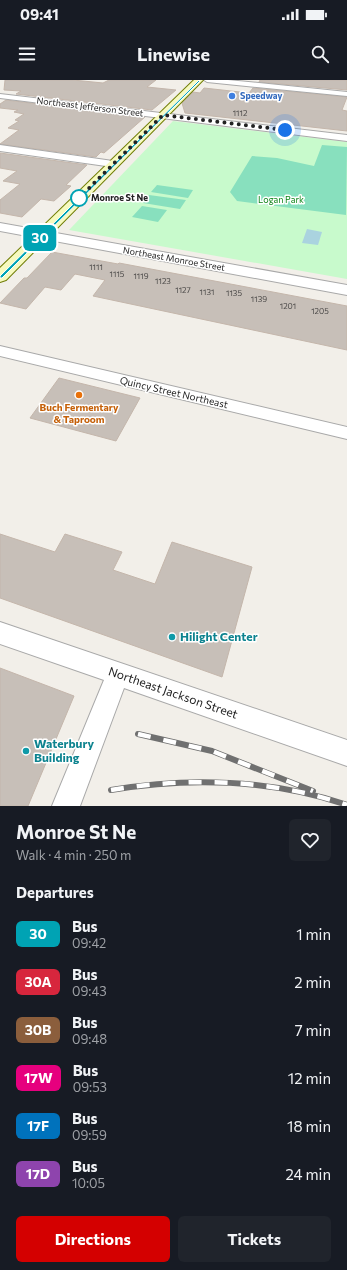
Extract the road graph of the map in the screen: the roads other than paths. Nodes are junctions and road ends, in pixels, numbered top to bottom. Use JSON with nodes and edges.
{"nodes":[{"id":1,"x":199,"y":80,"type":"edge"},
{"id":2,"x":207,"y":80,"type":"edge"},
{"id":3,"x":347,"y":94,"type":"edge"},
{"id":4,"x":0,"y":96,"type":"edge"},
{"id":5,"x":163,"y":115,"type":"junction"},
{"id":6,"x":347,"y":138,"type":"edge"},
{"id":7,"x":0,"y":148,"type":"edge"},
{"id":8,"x":113,"y":164,"type":"junction"},
{"id":9,"x":0,"y":227,"type":"edge"},
{"id":10,"x":43,"y":235,"type":"junction"},
{"id":11,"x":0,"y":277,"type":"edge"},
{"id":12,"x":347,"y":290,"type":"edge"},
{"id":13,"x":0,"y":351,"type":"edge"},
{"id":14,"x":347,"y":433,"type":"edge"},
{"id":15,"x":0,"y":633,"type":"edge"},
{"id":16,"x":118,"y":674,"type":"junction"},
{"id":17,"x":347,"y":753,"type":"edge"},
{"id":18,"x":66,"y":806,"type":"edge"}],
"edges":[{"from":1,"to":5,"type":"main road"},
{"from":2,"to":3,"type":"street"},
{"from":4,"to":5,"type":"street","name":"Northeast Jefferson Street"},
{"from":5,"to":6,"type":"street","name":"Northeast Jefferson Street"},
{"from":5,"to":8,"type":"main road"},
{"from":7,"to":8,"type":"street"},
{"from":8,"to":10,"type":"main road"},
{"from":9,"to":10,"type":"street","name":"Northeast Monroe Street"},
{"from":10,"to":11,"type":"main road"},
{"from":10,"to":12,"type":"street","name":"Northeast Monroe Street"},
{"from":13,"to":14,"type":"street","name":"Quincy Street Northeast"},
{"from":15,"to":16,"type":"street","name":"Northeast Jackson Street"},
{"from":16,"to":17,"type":"street","name":"Northeast Jackson Street"},
{"from":16,"to":18,"type":"street"}]}
